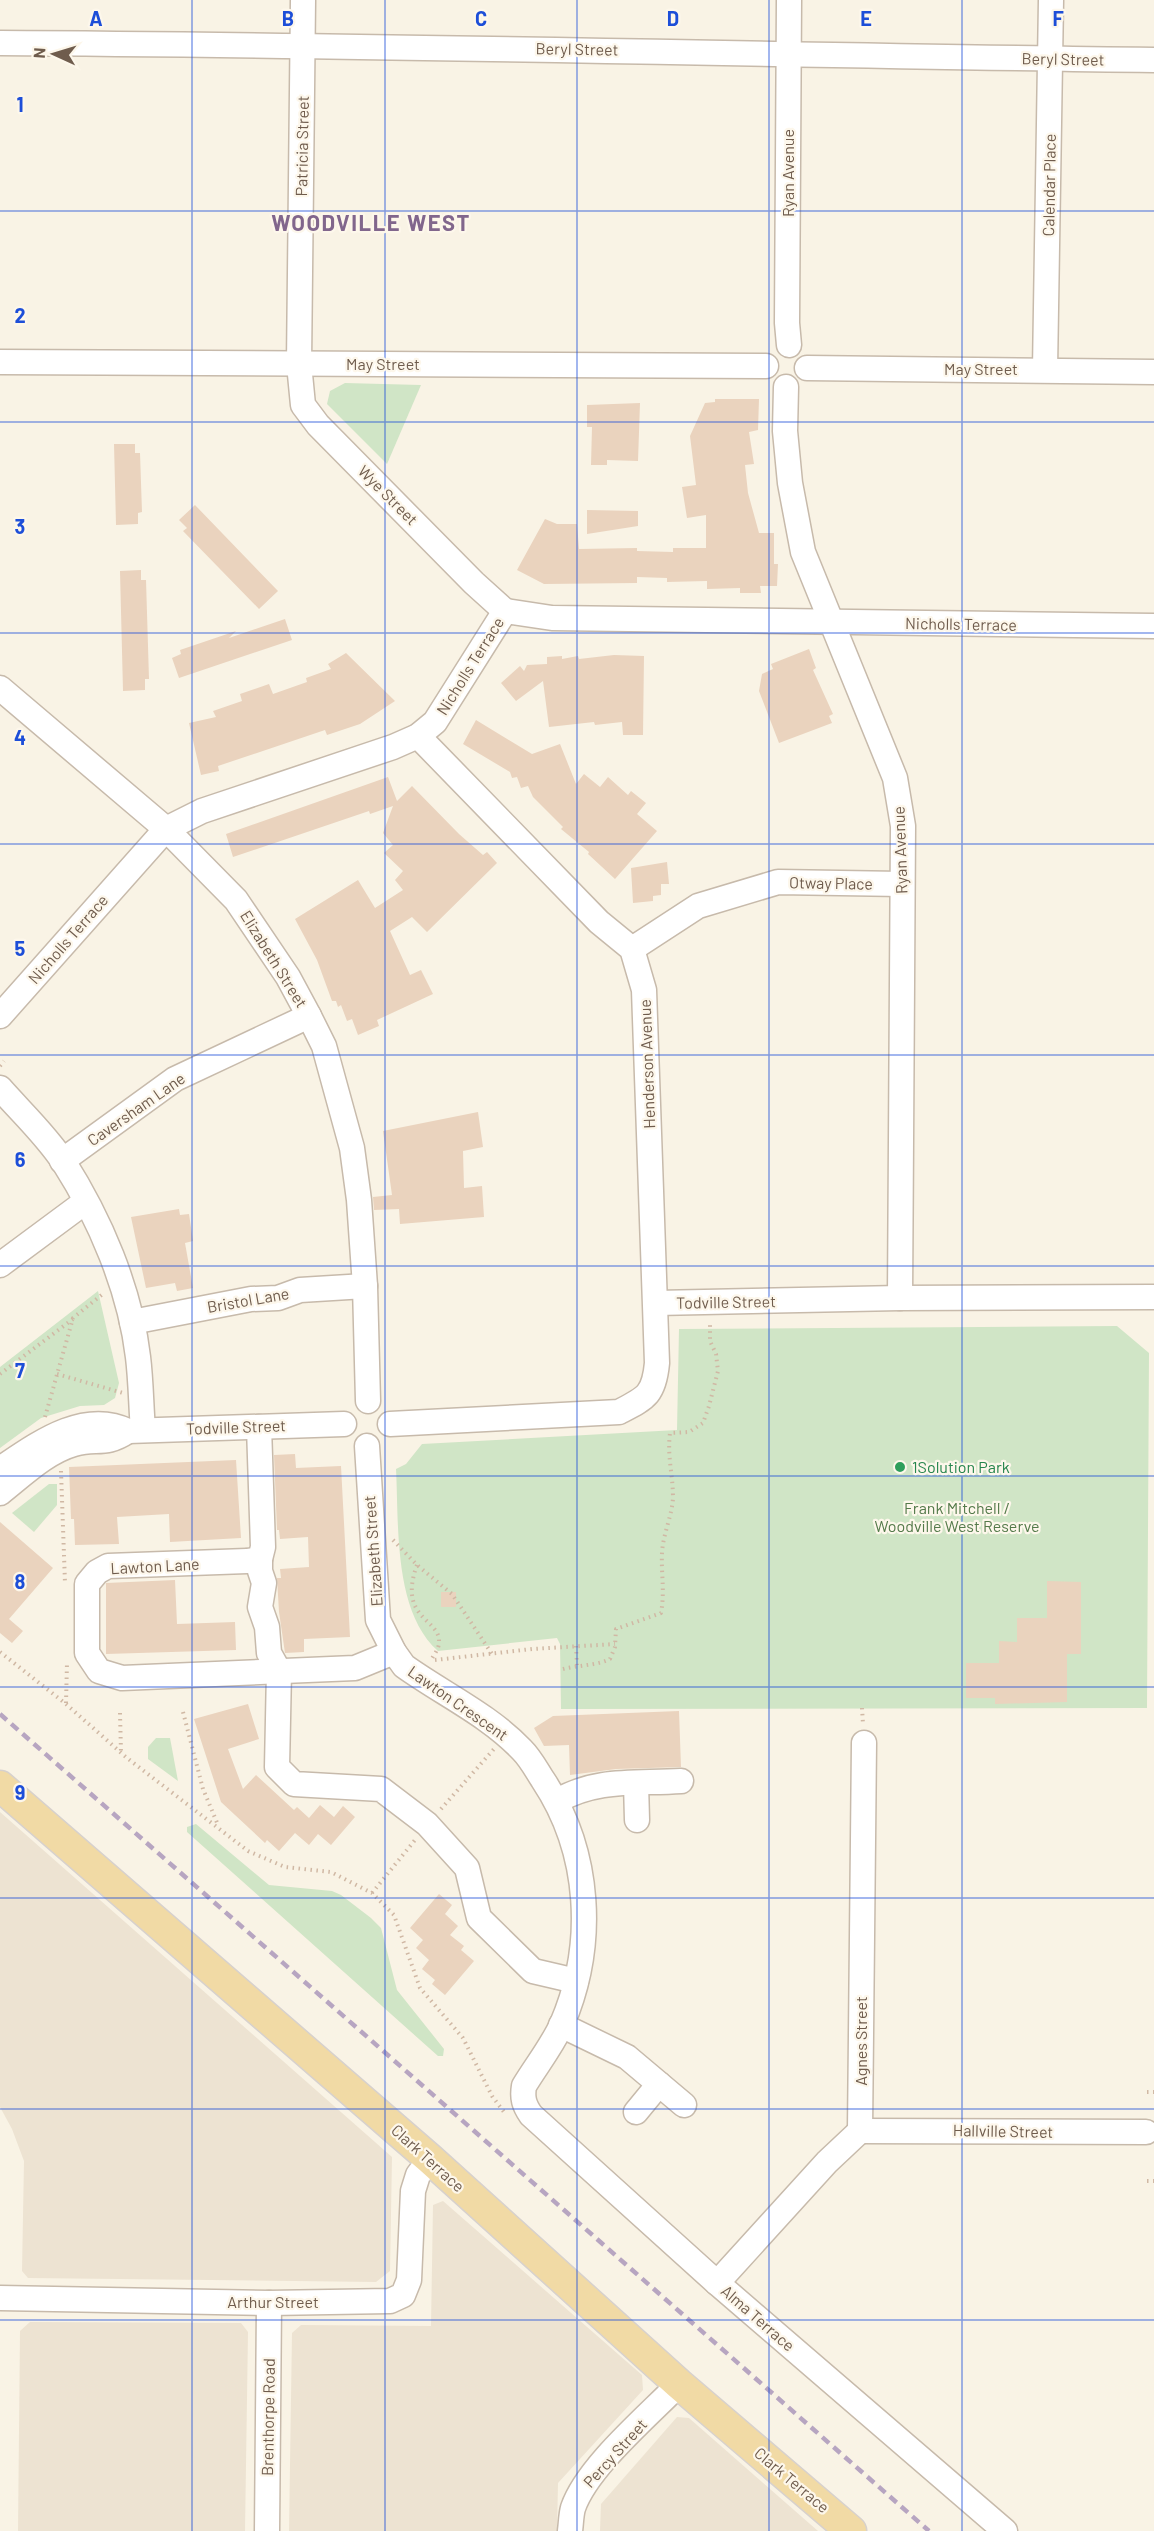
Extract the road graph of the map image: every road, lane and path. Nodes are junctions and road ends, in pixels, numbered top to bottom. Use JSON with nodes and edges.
{"nodes":[{"id":1,"x":303,"y":0,"type":"edge"},
{"id":2,"x":789,"y":0,"type":"edge"},
{"id":3,"x":1051,"y":0,"type":"edge"},
{"id":4,"x":0,"y":43,"type":"edge"},
{"id":5,"x":303,"y":48,"type":"junction"},
{"id":6,"x":789,"y":54,"type":"junction"},
{"id":7,"x":1051,"y":59,"type":"junction"},
{"id":8,"x":1154,"y":60,"type":"edge"},
{"id":9,"x":789,"y":345,"type":"junction"},
{"id":10,"x":0,"y":362,"type":"edge"},
{"id":11,"x":299,"y":364,"type":"junction"},
{"id":12,"x":766,"y":366,"type":"junction"},
{"id":13,"x":807,"y":368,"type":"junction"},
{"id":14,"x":1045,"y":370,"type":"junction"},
{"id":15,"x":1154,"y":372,"type":"edge"},
{"id":16,"x":786,"y":387,"type":"junction"},
{"id":17,"x":505,"y":611,"type":"junction"},
{"id":18,"x":832,"y":623,"type":"junction"},
{"id":19,"x":1154,"y":626,"type":"edge"},
{"id":20,"x":0,"y":688,"type":"edge"},
{"id":21,"x":418,"y":736,"type":"junction"},
{"id":22,"x":166,"y":828,"type":"junction"},
{"id":23,"x":902,"y":884,"type":"junction"},
{"id":24,"x":632,"y":949,"type":"junction"},
{"id":25,"x":0,"y":1016,"type":"edge"},
{"id":26,"x":309,"y":1016,"type":"junction"},
{"id":27,"x":4,"y":1061,"type":"dead end"},
{"id":28,"x":0,"y":1066,"type":"edge"},
{"id":29,"x":0,"y":1088,"type":"edge"},
{"id":30,"x":62,"y":1161,"type":"junction"},
{"id":31,"x":85,"y":1202,"type":"junction"},
{"id":32,"x":0,"y":1265,"type":"edge"},
{"id":33,"x":365,"y":1286,"type":"junction"},
{"id":34,"x":104,"y":1293,"type":"dead end"},
{"id":35,"x":1154,"y":1297,"type":"edge"},
{"id":36,"x":900,"y":1298,"type":"junction"},
{"id":37,"x":656,"y":1303,"type":"junction"},
{"id":38,"x":73,"y":1318,"type":"junction"},
{"id":39,"x":710,"y":1321,"type":"dead end"},
{"id":40,"x":132,"y":1322,"type":"junction"},
{"id":41,"x":0,"y":1374,"type":"edge"},
{"id":42,"x":57,"y":1374,"type":"junction"},
{"id":43,"x":140,"y":1392,"type":"junction"},
{"id":44,"x":368,"y":1401,"type":"junction"},
{"id":45,"x":44,"y":1422,"type":"dead end"},
{"id":46,"x":345,"y":1424,"type":"junction"},
{"id":47,"x":390,"y":1424,"type":"junction"},
{"id":48,"x":259,"y":1426,"type":"junction"},
{"id":49,"x":135,"y":1431,"type":"junction"},
{"id":50,"x":367,"y":1446,"type":"junction"},
{"id":51,"x":0,"y":1469,"type":"edge"},
{"id":52,"x":0,"y":1493,"type":"edge"},
{"id":53,"x":393,"y":1539,"type":"dead end"},
{"id":54,"x":260,"y":1559,"type":"junction"},
{"id":55,"x":417,"y":1565,"type":"junction"},
{"id":56,"x":615,"y":1644,"type":"junction"},
{"id":57,"x":576,"y":1646,"type":"junction"},
{"id":58,"x":0,"y":1652,"type":"edge"},
{"id":59,"x":394,"y":1652,"type":"junction"},
{"id":60,"x":492,"y":1654,"type":"junction"},
{"id":61,"x":578,"y":1665,"type":"junction"},
{"id":62,"x":562,"y":1669,"type":"dead end"},
{"id":63,"x":279,"y":1671,"type":"junction"},
{"id":64,"x":183,"y":1712,"type":"dead end"},
{"id":65,"x":120,"y":1713,"type":"dead end"},
{"id":66,"x":506,"y":1735,"type":"junction"},
{"id":67,"x":864,"y":1743,"type":"dead end"},
{"id":68,"x":121,"y":1752,"type":"junction"},
{"id":69,"x":681,"y":1781,"type":"dead end"},
{"id":70,"x":1,"y":1782,"type":"edge"},
{"id":71,"x":636,"y":1783,"type":"junction"},
{"id":72,"x":557,"y":1801,"type":"junction"},
{"id":73,"x":637,"y":1820,"type":"dead end"},
{"id":74,"x":427,"y":1824,"type":"junction"},
{"id":75,"x":218,"y":1826,"type":"junction"},
{"id":76,"x":372,"y":1893,"type":"junction"},
{"id":77,"x":576,"y":1981,"type":"junction"},
{"id":78,"x":561,"y":2025,"type":"junction"},
{"id":79,"x":658,"y":2084,"type":"junction"},
{"id":80,"x":1147,"y":2092,"type":"dead end"},
{"id":81,"x":1154,"y":2092,"type":"edge"},
{"id":82,"x":523,"y":2096,"type":"joint"},
{"id":83,"x":684,"y":2105,"type":"dead end"},
{"id":84,"x":636,"y":2112,"type":"dead end"},
{"id":85,"x":506,"y":2113,"type":"dead end"},
{"id":86,"x":860,"y":2131,"type":"junction"},
{"id":87,"x":1151,"y":2132,"type":"edge"},
{"id":88,"x":430,"y":2159,"type":"junction"},
{"id":89,"x":1147,"y":2181,"type":"dead end"},
{"id":90,"x":1154,"y":2181,"type":"edge"},
{"id":91,"x":717,"y":2283,"type":"junction"},
{"id":92,"x":0,"y":2298,"type":"edge"},
{"id":93,"x":269,"y":2303,"type":"junction"},
{"id":94,"x":678,"y":2384,"type":"junction"},
{"id":95,"x":267,"y":2531,"type":"edge"},
{"id":96,"x":570,"y":2531,"type":"edge"},
{"id":97,"x":851,"y":2531,"type":"edge"},
{"id":98,"x":1005,"y":2531,"type":"edge"}],
"edges":[{"from":1,"to":5,"type":"street","name":"Patricia Street"},
{"from":2,"to":6,"type":"street","name":"Ryan Avenue"},
{"from":3,"to":7,"type":"street","name":"Calendar Place"},
{"from":4,"to":5,"type":"street","name":"Beryl Street"},
{"from":5,"to":6,"type":"street","name":"Beryl Street"},
{"from":5,"to":11,"type":"street","name":"Patricia Street"},
{"from":6,"to":7,"type":"street","name":"Beryl Street"},
{"from":6,"to":9,"type":"street","name":"Ryan Avenue"},
{"from":7,"to":8,"type":"street","name":"Beryl Street"},
{"from":7,"to":14,"type":"street","name":"Calendar Place"},
{"from":9,"to":12,"type":"street"},
{"from":9,"to":13,"type":"street"},
{"from":10,"to":11,"type":"street","name":"May Street"},
{"from":11,"to":12,"type":"street","name":"May Street"},
{"from":11,"to":17,"type":"street","name":"Wye Street"},
{"from":12,"to":16,"type":"street"},
{"from":13,"to":14,"type":"street","name":"May Street"},
{"from":13,"to":16,"type":"street"},
{"from":14,"to":15,"type":"street","name":"May Street"},
{"from":16,"to":18,"type":"street","name":"Ryan Avenue"},
{"from":17,"to":18,"type":"street","name":"Nicholls Terrace"},
{"from":17,"to":21,"type":"street","name":"Nicholls Terrace"},
{"from":18,"to":19,"type":"street","name":"Nicholls Terrace"},
{"from":18,"to":23,"type":"street","name":"Ryan Avenue"},
{"from":20,"to":22,"type":"street","name":"Elizabeth Street"},
{"from":21,"to":22,"type":"street","name":"Nicholls Terrace"},
{"from":21,"to":24,"type":"street"},
{"from":22,"to":25,"type":"street","name":"Nicholls Terrace"},
{"from":22,"to":26,"type":"street","name":"Elizabeth Street"},
{"from":23,"to":24,"type":"street","name":"Otway Place"},
{"from":23,"to":36,"type":"street","name":"Ryan Avenue"},
{"from":24,"to":37,"type":"street","name":"Henderson Avenue"},
{"from":26,"to":30,"type":"street","name":"Caversham Lane"},
{"from":26,"to":33,"type":"street","name":"Elizabeth Street"},
{"from":27,"to":28,"type":"path"},
{"from":29,"to":30,"type":"street"},
{"from":30,"to":31,"type":"street"},
{"from":31,"to":32,"type":"street"},
{"from":31,"to":40,"type":"street"},
{"from":33,"to":40,"type":"street","name":"Bristol Lane"},
{"from":33,"to":44,"type":"street","name":"Elizabeth Street"},
{"from":34,"to":38,"type":"path"},
{"from":35,"to":36,"type":"street","name":"Todville Street"},
{"from":36,"to":37,"type":"street","name":"Todville Street"},
{"from":37,"to":47,"type":"street","name":"Todville Street"},
{"from":38,"to":41,"type":"path"},
{"from":38,"to":42,"type":"path"},
{"from":39,"to":56,"type":"path"},
{"from":40,"to":43,"type":"street"},
{"from":42,"to":43,"type":"path"},
{"from":42,"to":45,"type":"path"},
{"from":43,"to":49,"type":"street"},
{"from":44,"to":46,"type":"street"},
{"from":44,"to":47,"type":"street"},
{"from":46,"to":48,"type":"street","name":"Todville Street"},
{"from":46,"to":50,"type":"street"},
{"from":47,"to":50,"type":"street"},
{"from":48,"to":49,"type":"street","name":"Todville Street"},
{"from":48,"to":54,"type":"street"},
{"from":49,"to":51,"type":"street","name":"Todville Street"},
{"from":49,"to":52,"type":"street","name":"Todville Street"},
{"from":50,"to":59,"type":"street","name":"Elizabeth Street"},
{"from":53,"to":55,"type":"path"},
{"from":54,"to":63,"type":"street"},
{"from":54,"to":63,"type":"street","name":"Lawton Lane"},
{"from":55,"to":60,"type":"path"},
{"from":55,"to":60,"type":"path"},
{"from":56,"to":57,"type":"path"},
{"from":56,"to":61,"type":"path"},
{"from":57,"to":60,"type":"path"},
{"from":57,"to":61,"type":"path"},
{"from":58,"to":68,"type":"path"},
{"from":59,"to":63,"type":"street","name":"Lawton Crescent"},
{"from":59,"to":66,"type":"street","name":"Lawton Crescent"},
{"from":61,"to":62,"type":"path"},
{"from":63,"to":74,"type":"street"},
{"from":64,"to":75,"type":"path"},
{"from":65,"to":68,"type":"path"},
{"from":66,"to":72,"type":"street","name":"Lawton Crescent"},
{"from":66,"to":74,"type":"path"},
{"from":67,"to":86,"type":"street","name":"Agnes Street"},
{"from":68,"to":75,"type":"path"},
{"from":69,"to":71,"type":"street"},
{"from":70,"to":88,"type":"main road","name":"Clark Terrace"},
{"from":71,"to":72,"type":"street"},
{"from":71,"to":73,"type":"street"},
{"from":72,"to":77,"type":"street","name":"Lawton Crescent"},
{"from":74,"to":76,"type":"path"},
{"from":74,"to":77,"type":"street"},
{"from":75,"to":76,"type":"path"},
{"from":76,"to":85,"type":"path"},
{"from":77,"to":78,"type":"street","name":"Lawton Crescent"},
{"from":78,"to":79,"type":"street"},
{"from":78,"to":82,"type":"street","name":"Lawton Crescent"},
{"from":79,"to":83,"type":"street"},
{"from":79,"to":84,"type":"street"},
{"from":80,"to":81,"type":"path"},
{"from":82,"to":91,"type":"street","name":"Alma Terrace"},
{"from":86,"to":87,"type":"street","name":"Hallville Street"},
{"from":86,"to":91,"type":"street"},
{"from":88,"to":93,"type":"street","name":"Arthur Street"},
{"from":88,"to":94,"type":"main road","name":"Clark Terrace"},
{"from":89,"to":90,"type":"path"},
{"from":91,"to":98,"type":"street","name":"Alma Terrace"},
{"from":92,"to":93,"type":"street","name":"Arthur Street"},
{"from":93,"to":95,"type":"street","name":"Brenthorpe Road"},
{"from":94,"to":96,"type":"street","name":"Percy Street"},
{"from":94,"to":97,"type":"main road","name":"Clark Terrace"}]}
